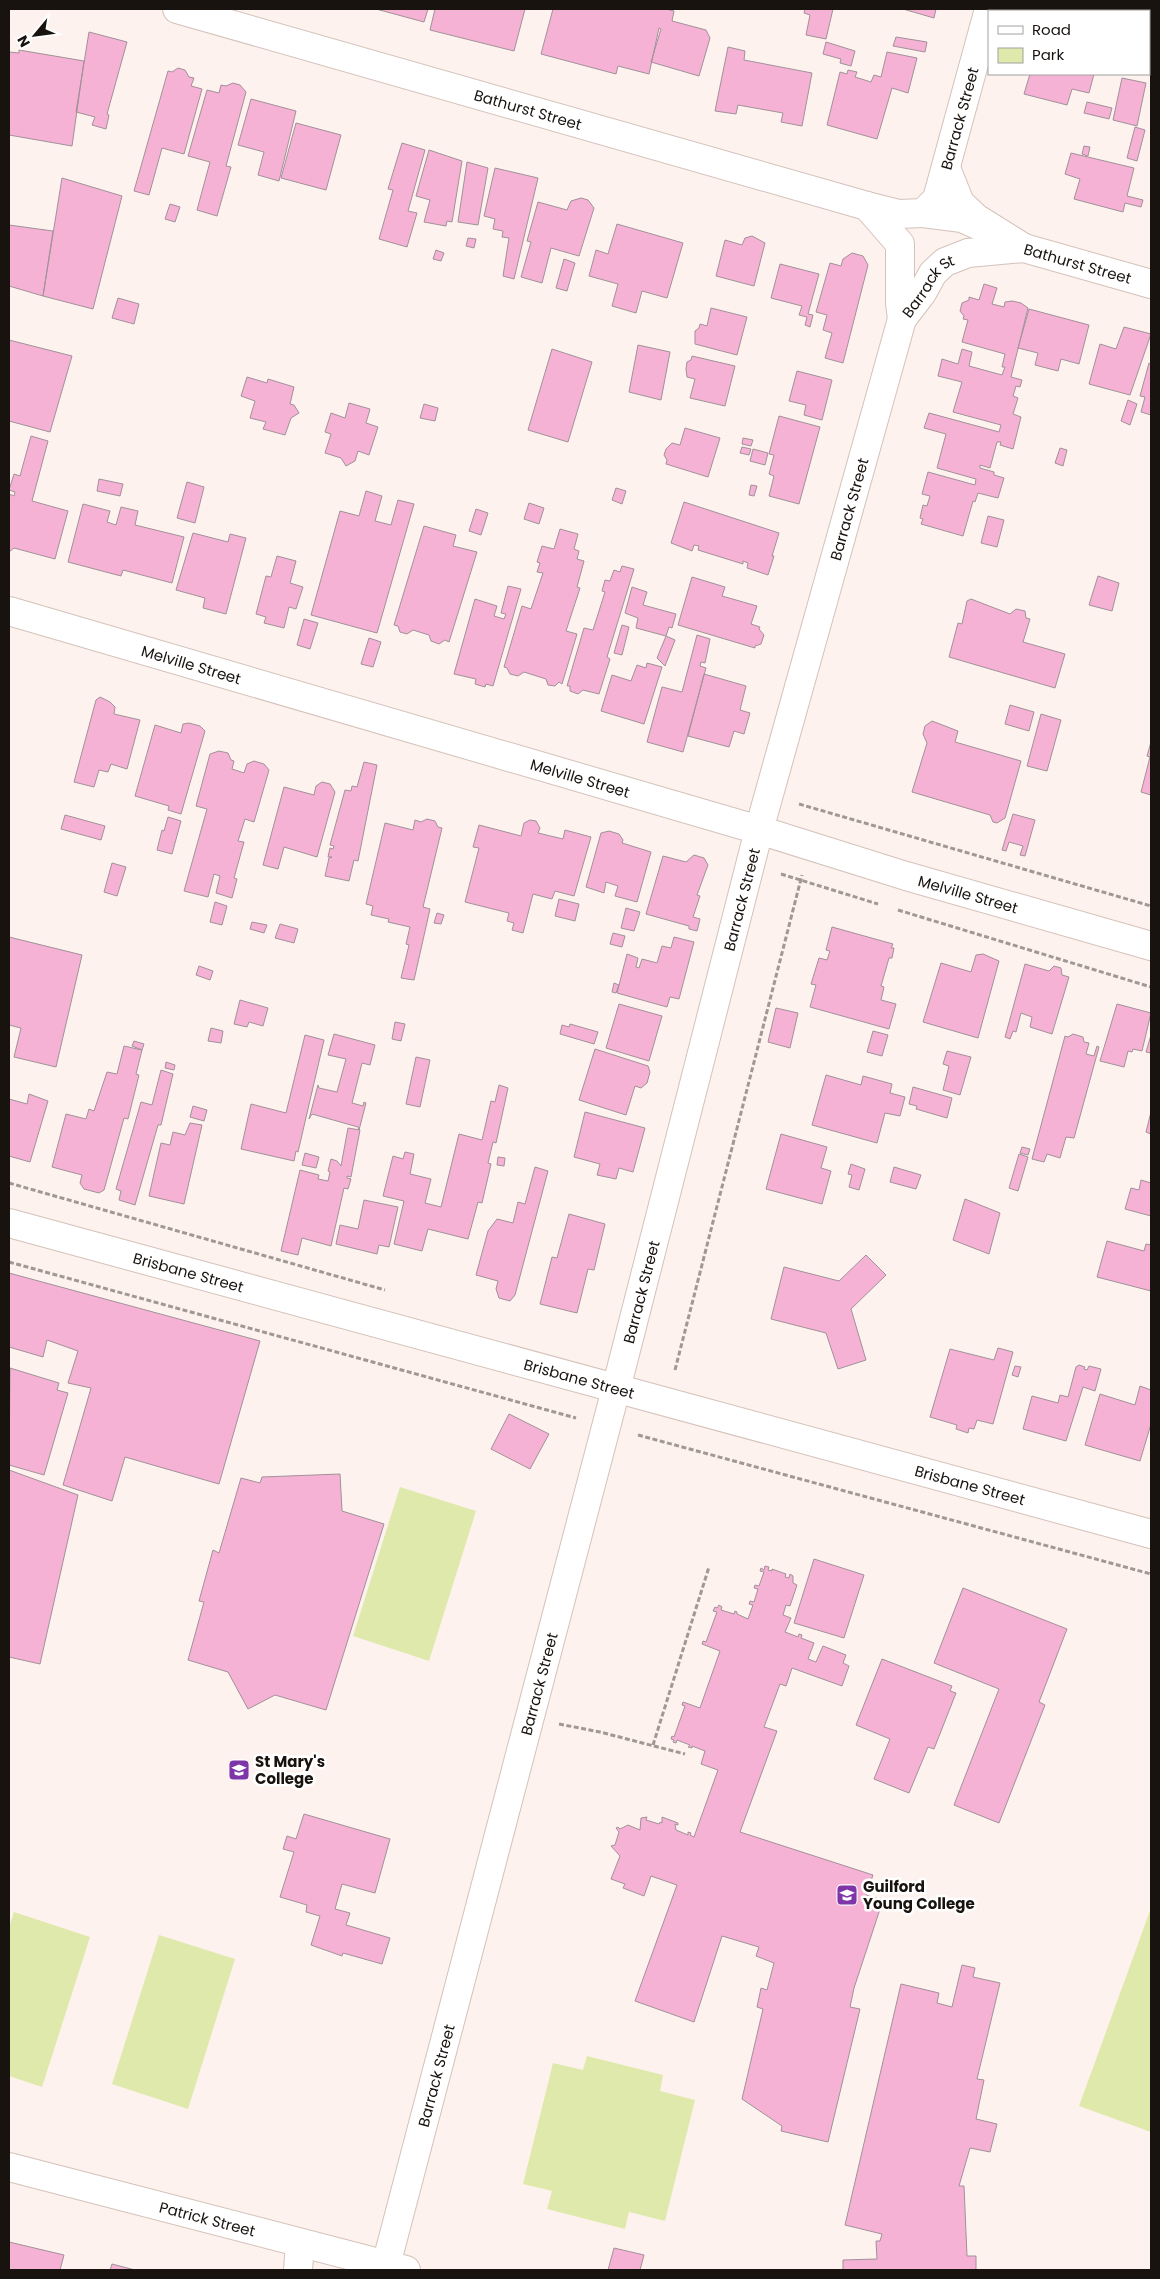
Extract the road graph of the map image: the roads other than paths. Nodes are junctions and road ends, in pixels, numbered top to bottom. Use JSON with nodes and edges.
{"nodes":[{"id":1,"x":177,"y":9,"type":"edge"},
{"id":2,"x":988,"y":13,"type":"edge"},
{"id":3,"x":946,"y":168,"type":"junction"},
{"id":4,"x":874,"y":208,"type":"junction"},
{"id":5,"x":938,"y":214,"type":"junction"},
{"id":6,"x":1008,"y":246,"type":"junction"},
{"id":7,"x":1151,"y":284,"type":"edge"},
{"id":8,"x":902,"y":319,"type":"junction"},
{"id":9,"x":9,"y":611,"type":"edge"},
{"id":10,"x":759,"y":830,"type":"junction"},
{"id":11,"x":1151,"y":946,"type":"edge"},
{"id":12,"x":9,"y":1223,"type":"edge"},
{"id":13,"x":616,"y":1389,"type":"junction"},
{"id":14,"x":1151,"y":1534,"type":"edge"},
{"id":15,"x":9,"y":2167,"type":"edge"},
{"id":16,"x":299,"y":2257,"type":"edge"},
{"id":17,"x":396,"y":2268,"type":"edge"}],
"edges":[{"from":1,"to":4,"type":"street","name":"Bathurst Street"},
{"from":2,"to":3,"type":"street","name":"Barrack Street"},
{"from":3,"to":5,"type":"street","name":"Barrack Street"},
{"from":3,"to":6,"type":"street","name":"Bathurst Street"},
{"from":4,"to":5,"type":"street","name":"Bathurst Street"},
{"from":4,"to":8,"type":"street","name":"Barrack St"},
{"from":5,"to":6,"type":"street","name":"Bathurst Street"},
{"from":6,"to":7,"type":"street","name":"Bathurst Street"},
{"from":6,"to":8,"type":"street","name":"Barrack St"},
{"from":8,"to":10,"type":"street","name":"Barrack Street"},
{"from":9,"to":10,"type":"street","name":"Melville Street"},
{"from":10,"to":11,"type":"street","name":"Melville Street"},
{"from":10,"to":13,"type":"street","name":"Barrack Street"},
{"from":12,"to":13,"type":"street","name":"Brisbane Street"},
{"from":13,"to":14,"type":"street","name":"Brisbane Street"},
{"from":13,"to":17,"type":"street","name":"Barrack Street"},
{"from":15,"to":16,"type":"street","name":"Patrick Street"},
{"from":16,"to":17,"type":"street","name":"Patrick Street"}]}
